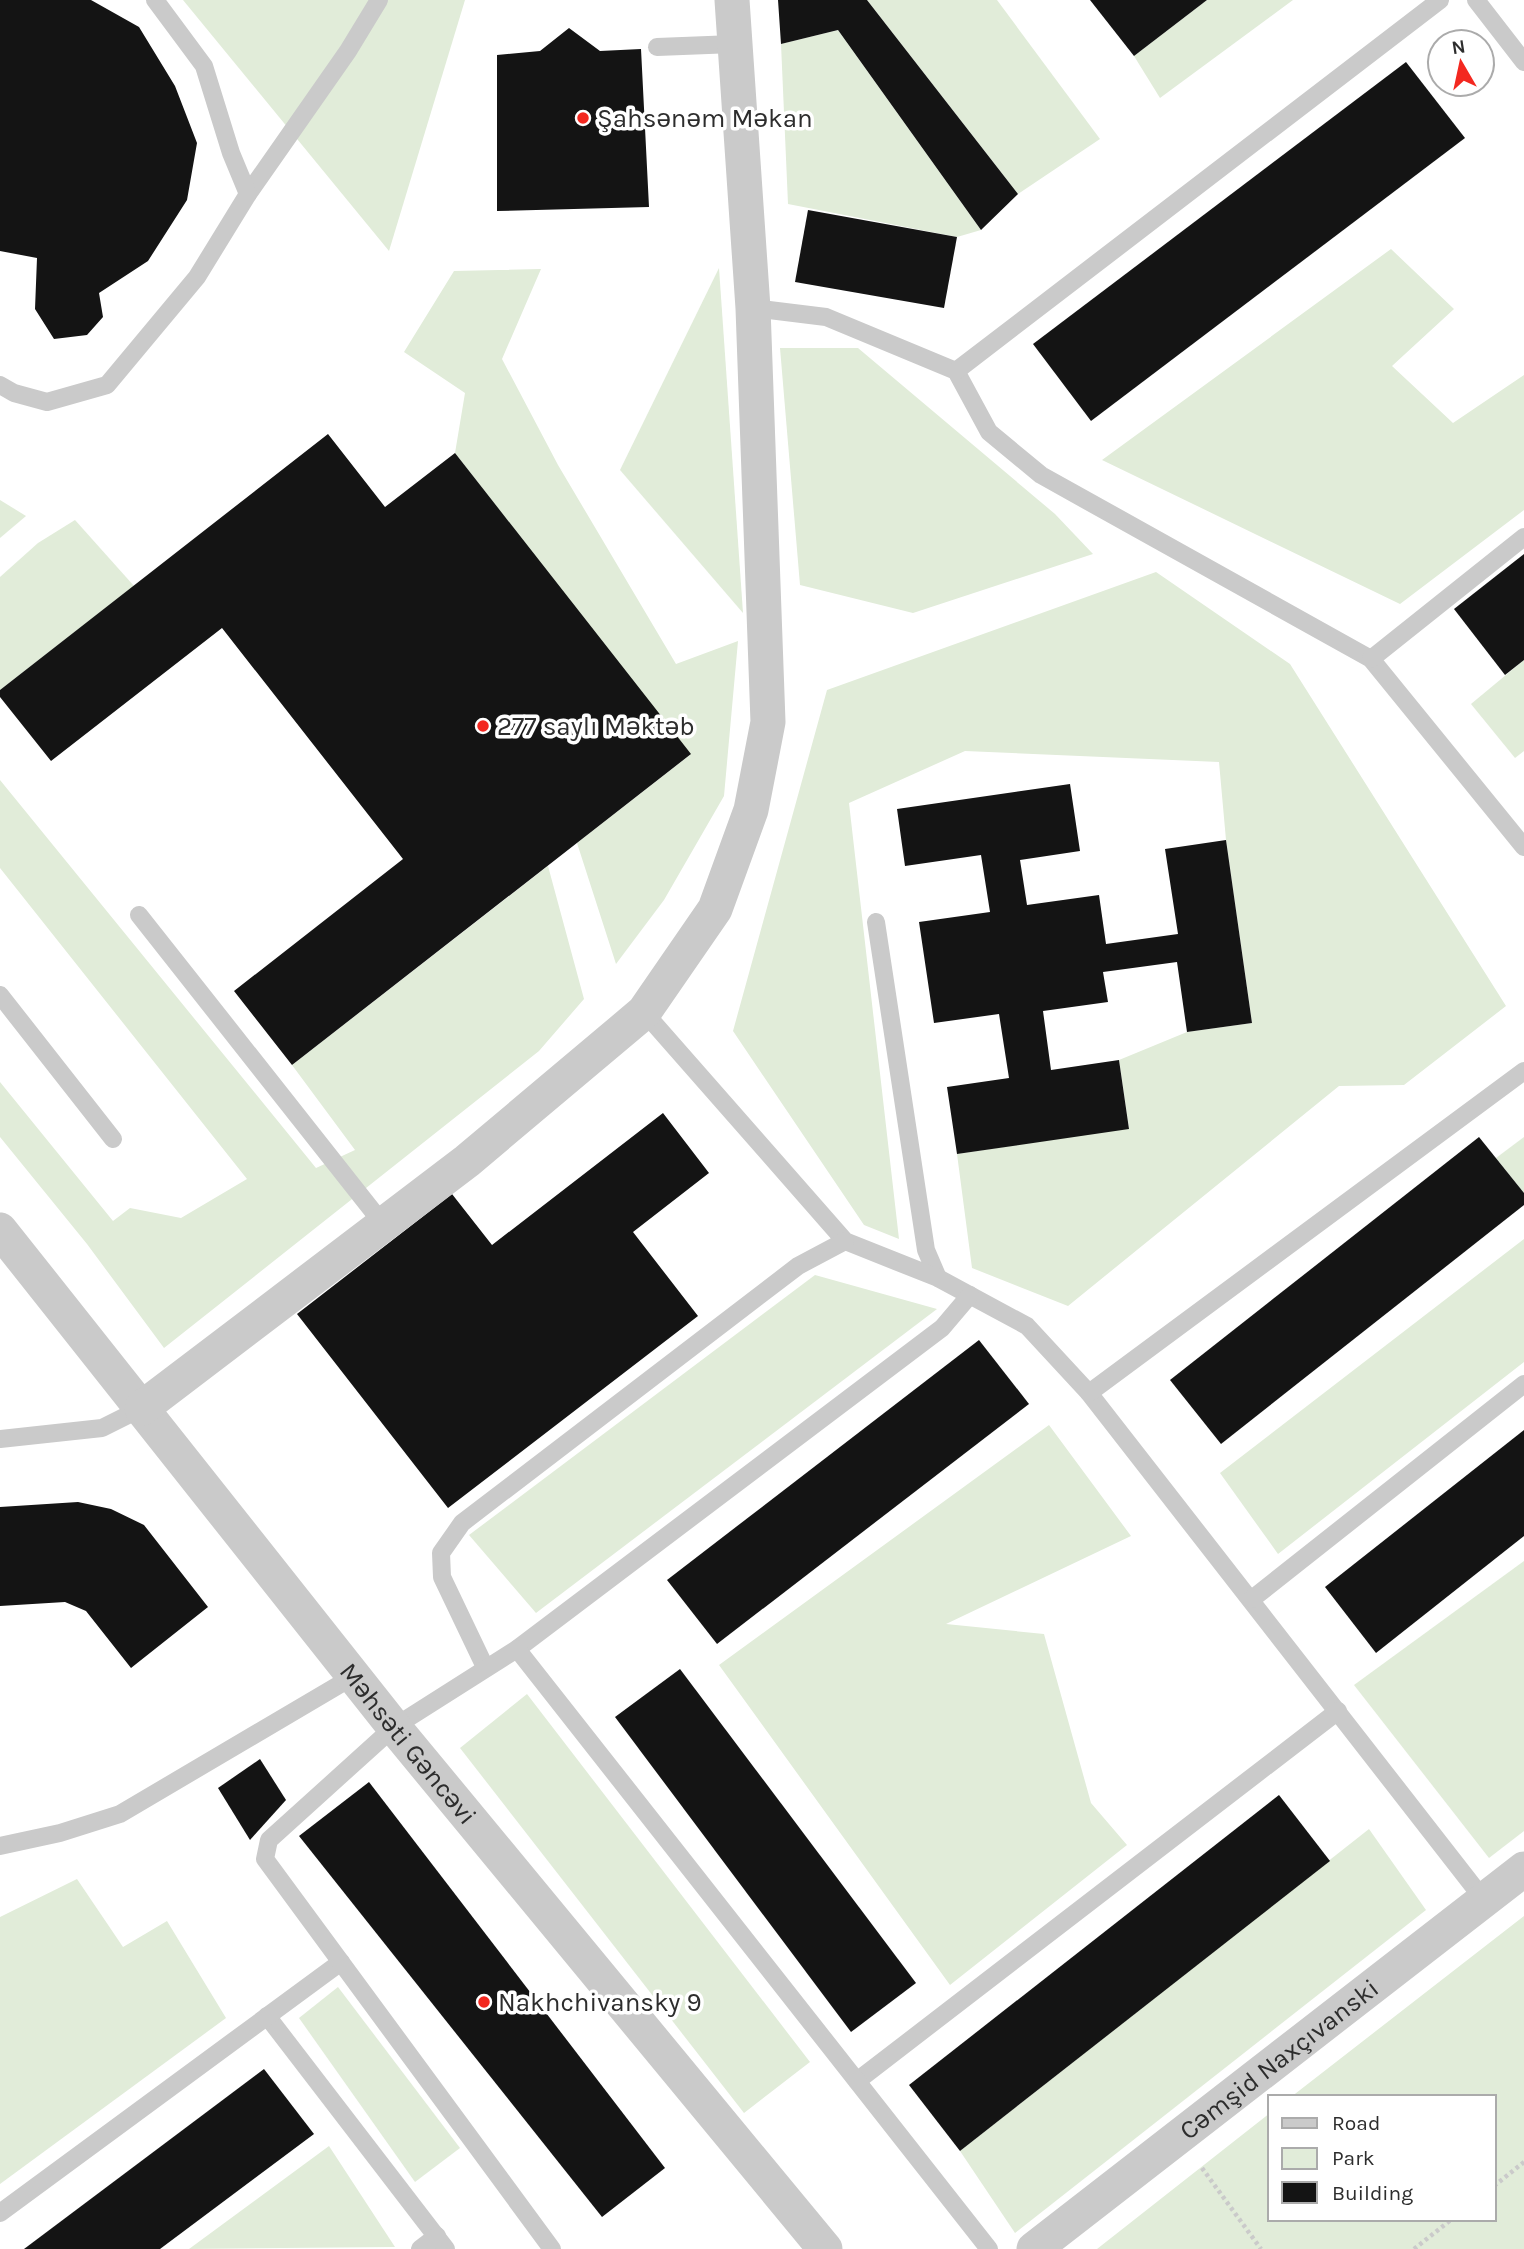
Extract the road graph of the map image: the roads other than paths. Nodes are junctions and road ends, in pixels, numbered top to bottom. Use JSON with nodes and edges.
{"nodes":[{"id":1,"x":155,"y":0,"type":"edge"},
{"id":2,"x":379,"y":0,"type":"edge"},
{"id":3,"x":732,"y":0,"type":"edge"},
{"id":4,"x":1440,"y":0,"type":"edge"},
{"id":5,"x":1476,"y":0,"type":"edge"},
{"id":6,"x":734,"y":44,"type":"junction"},
{"id":7,"x":657,"y":47,"type":"dead end"},
{"id":8,"x":1524,"y":62,"type":"edge"},
{"id":9,"x":248,"y":194,"type":"junction"},
{"id":10,"x":753,"y":307,"type":"junction"},
{"id":11,"x":956,"y":371,"type":"junction"},
{"id":12,"x":0,"y":385,"type":"edge"},
{"id":13,"x":1524,"y":537,"type":"edge"},
{"id":14,"x":1371,"y":659,"type":"junction"},
{"id":15,"x":1524,"y":847,"type":"edge"},
{"id":16,"x":139,"y":915,"type":"dead end"},
{"id":17,"x":877,"y":922,"type":"dead end"},
{"id":18,"x":0,"y":995,"type":"edge"},
{"id":19,"x":644,"y":1012,"type":"junction"},
{"id":20,"x":1524,"y":1071,"type":"edge"},
{"id":21,"x":113,"y":1139,"type":"dead end"},
{"id":22,"x":383,"y":1224,"type":"junction"},
{"id":23,"x":0,"y":1230,"type":"edge"},
{"id":24,"x":845,"y":1241,"type":"junction"},
{"id":25,"x":938,"y":1278,"type":"junction"},
{"id":26,"x":970,"y":1294,"type":"junction"},
{"id":27,"x":1524,"y":1384,"type":"edge"},
{"id":28,"x":1089,"y":1393,"type":"junction"},
{"id":29,"x":142,"y":1408,"type":"junction"},
{"id":30,"x":0,"y":1439,"type":"edge"},
{"id":31,"x":1252,"y":1599,"type":"junction"},
{"id":32,"x":517,"y":1648,"type":"junction"},
{"id":33,"x":485,"y":1667,"type":"junction"},
{"id":34,"x":354,"y":1676,"type":"junction"},
{"id":35,"x":1338,"y":1711,"type":"junction"},
{"id":36,"x":394,"y":1727,"type":"junction"},
{"id":37,"x":0,"y":1846,"type":"edge"},
{"id":38,"x":1524,"y":1868,"type":"edge"},
{"id":39,"x":1484,"y":1900,"type":"junction"},
{"id":40,"x":341,"y":1962,"type":"junction"},
{"id":41,"x":267,"y":2017,"type":"junction"},
{"id":42,"x":857,"y":2081,"type":"junction"},
{"id":43,"x":0,"y":2213,"type":"edge"},
{"id":44,"x":441,"y":2243,"type":"edge"},
{"id":45,"x":420,"y":2249,"type":"edge"},
{"id":46,"x":552,"y":2249,"type":"edge"},
{"id":47,"x":825,"y":2249,"type":"edge"},
{"id":48,"x":989,"y":2249,"type":"edge"},
{"id":49,"x":1034,"y":2249,"type":"edge"}],
"edges":[{"from":1,"to":9,"type":"lane"},
{"from":2,"to":9,"type":"lane"},
{"from":3,"to":6,"type":"street"},
{"from":4,"to":11,"type":"lane"},
{"from":5,"to":8,"type":"lane"},
{"from":6,"to":7,"type":"lane"},
{"from":6,"to":10,"type":"street"},
{"from":9,"to":12,"type":"lane"},
{"from":10,"to":11,"type":"lane"},
{"from":10,"to":19,"type":"street"},
{"from":11,"to":14,"type":"lane"},
{"from":13,"to":14,"type":"lane"},
{"from":14,"to":15,"type":"lane"},
{"from":16,"to":22,"type":"lane"},
{"from":17,"to":25,"type":"lane"},
{"from":18,"to":21,"type":"lane"},
{"from":19,"to":22,"type":"street"},
{"from":19,"to":24,"type":"lane"},
{"from":20,"to":28,"type":"lane"},
{"from":22,"to":29,"type":"street"},
{"from":23,"to":29,"type":"street","name":"Məhsəti Gəncəvi"},
{"from":24,"to":25,"type":"lane"},
{"from":24,"to":33,"type":"lane"},
{"from":25,"to":26,"type":"lane"},
{"from":26,"to":28,"type":"lane"},
{"from":26,"to":32,"type":"lane"},
{"from":27,"to":31,"type":"lane"},
{"from":28,"to":31,"type":"lane"},
{"from":29,"to":30,"type":"lane"},
{"from":29,"to":34,"type":"street","name":"Məhsəti Gəncəvi"},
{"from":31,"to":35,"type":"lane"},
{"from":32,"to":33,"type":"lane"},
{"from":32,"to":42,"type":"lane"},
{"from":33,"to":36,"type":"lane"},
{"from":34,"to":36,"type":"street","name":"Məhsəti Gəncəvi"},
{"from":34,"to":37,"type":"lane"},
{"from":35,"to":39,"type":"lane"},
{"from":35,"to":42,"type":"lane"},
{"from":36,"to":40,"type":"lane"},
{"from":36,"to":47,"type":"street","name":"Məhsəti Gəncəvi"},
{"from":38,"to":39,"type":"street","name":"Cəmşid Naxçıvanski"},
{"from":39,"to":49,"type":"street","name":"Cəmşid Naxçıvanski"},
{"from":40,"to":41,"type":"lane"},
{"from":40,"to":46,"type":"lane"},
{"from":41,"to":43,"type":"lane"},
{"from":41,"to":44,"type":"lane"},
{"from":42,"to":48,"type":"lane"},
{"from":44,"to":45,"type":"lane"}]}
